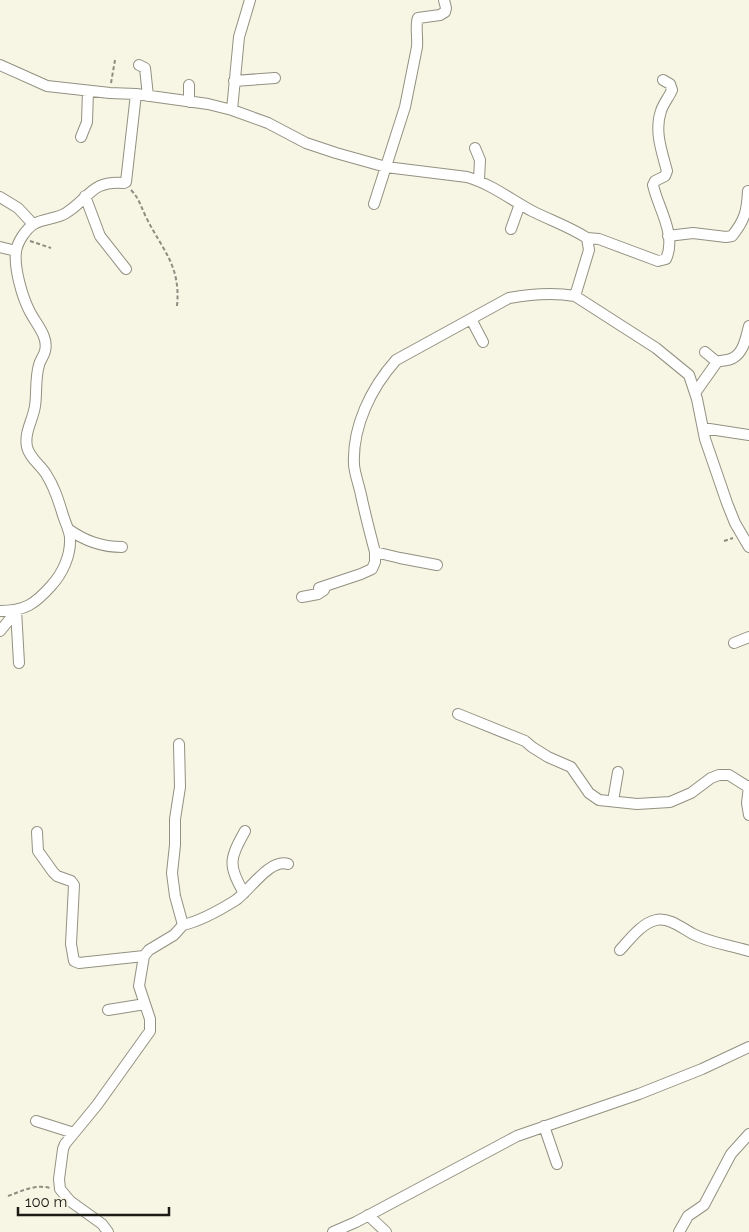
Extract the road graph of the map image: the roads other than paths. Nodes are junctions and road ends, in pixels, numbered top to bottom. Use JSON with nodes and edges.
{"nodes":[{"id":1,"x":250,"y":0,"type":"edge"},
{"id":2,"x":444,"y":0,"type":"edge"},
{"id":3,"x":0,"y":65,"type":"edge"},
{"id":4,"x":139,"y":65,"type":"dead end"},
{"id":5,"x":275,"y":78,"type":"dead end"},
{"id":6,"x":663,"y":80,"type":"dead end"},
{"id":7,"x":234,"y":82,"type":"junction"},
{"id":8,"x":189,"y":85,"type":"dead end"},
{"id":9,"x":88,"y":91,"type":"junction"},
{"id":10,"x":136,"y":94,"type":"junction"},
{"id":11,"x":148,"y":96,"type":"junction"},
{"id":12,"x":189,"y":102,"type":"junction"},
{"id":13,"x":232,"y":110,"type":"junction"},
{"id":14,"x":81,"y":137,"type":"dead end"},
{"id":15,"x":475,"y":148,"type":"dead end"},
{"id":16,"x":386,"y":167,"type":"junction"},
{"id":17,"x":479,"y":180,"type":"junction"},
{"id":18,"x":748,"y":191,"type":"edge"},
{"id":19,"x":85,"y":196,"type":"junction"},
{"id":20,"x":0,"y":197,"type":"edge"},
{"id":21,"x":374,"y":204,"type":"dead end"},
{"id":22,"x":520,"y":204,"type":"junction"},
{"id":23,"x":33,"y":224,"type":"junction"},
{"id":24,"x":511,"y":229,"type":"dead end"},
{"id":25,"x":668,"y":236,"type":"junction"},
{"id":26,"x":587,"y":238,"type":"junction"},
{"id":27,"x":0,"y":247,"type":"edge"},
{"id":28,"x":16,"y":252,"type":"junction"},
{"id":29,"x":126,"y":269,"type":"dead end"},
{"id":30,"x":575,"y":296,"type":"junction"},
{"id":31,"x":471,"y":320,"type":"junction"},
{"id":32,"x":749,"y":326,"type":"edge"},
{"id":33,"x":483,"y":342,"type":"dead end"},
{"id":34,"x":705,"y":352,"type":"dead end"},
{"id":35,"x":717,"y":362,"type":"junction"},
{"id":36,"x":695,"y":393,"type":"junction"},
{"id":37,"x":702,"y":428,"type":"junction"},
{"id":38,"x":749,"y":435,"type":"edge"},
{"id":39,"x":68,"y":529,"type":"junction"},
{"id":40,"x":122,"y":547,"type":"dead end"},
{"id":41,"x":749,"y":547,"type":"edge"},
{"id":42,"x":376,"y":552,"type":"junction"},
{"id":43,"x":437,"y":565,"type":"dead end"},
{"id":44,"x":302,"y":597,"type":"dead end"},
{"id":45,"x":15,"y":610,"type":"junction"},
{"id":46,"x":0,"y":611,"type":"edge"},
{"id":47,"x":0,"y":631,"type":"edge"},
{"id":48,"x":749,"y":637,"type":"edge"},
{"id":49,"x":734,"y":643,"type":"dead end"},
{"id":50,"x":19,"y":663,"type":"dead end"},
{"id":51,"x":458,"y":714,"type":"dead end"},
{"id":52,"x":179,"y":744,"type":"dead end"},
{"id":53,"x":618,"y":772,"type":"dead end"},
{"id":54,"x":749,"y":786,"type":"edge"},
{"id":55,"x":613,"y":801,"type":"junction"},
{"id":56,"x":749,"y":815,"type":"edge"},
{"id":57,"x":245,"y":831,"type":"dead end"},
{"id":58,"x":37,"y":832,"type":"dead end"},
{"id":59,"x":288,"y":864,"type":"dead end"},
{"id":60,"x":244,"y":892,"type":"junction"},
{"id":61,"x":183,"y":925,"type":"junction"},
{"id":62,"x":620,"y":950,"type":"dead end"},
{"id":63,"x":749,"y":951,"type":"edge"},
{"id":64,"x":144,"y":956,"type":"junction"},
{"id":65,"x":145,"y":1004,"type":"junction"},
{"id":66,"x":108,"y":1010,"type":"dead end"},
{"id":67,"x":749,"y":1047,"type":"edge"},
{"id":68,"x":36,"y":1121,"type":"dead end"},
{"id":69,"x":544,"y":1126,"type":"junction"},
{"id":70,"x":74,"y":1133,"type":"junction"},
{"id":71,"x":749,"y":1134,"type":"edge"},
{"id":72,"x":557,"y":1164,"type":"dead end"},
{"id":73,"x":368,"y":1216,"type":"junction"},
{"id":74,"x":108,"y":1232,"type":"edge"},
{"id":75,"x":333,"y":1232,"type":"edge"},
{"id":76,"x":386,"y":1232,"type":"edge"},
{"id":77,"x":679,"y":1232,"type":"edge"}],
"edges":[{"from":1,"to":7,"type":"street"},
{"from":2,"to":16,"type":"street"},
{"from":3,"to":9,"type":"street"},
{"from":4,"to":11,"type":"street"},
{"from":5,"to":7,"type":"street"},
{"from":6,"to":25,"type":"street"},
{"from":7,"to":13,"type":"street"},
{"from":8,"to":12,"type":"street"},
{"from":9,"to":10,"type":"street"},
{"from":9,"to":14,"type":"street"},
{"from":10,"to":11,"type":"street"},
{"from":10,"to":19,"type":"street"},
{"from":11,"to":12,"type":"street"},
{"from":12,"to":13,"type":"street"},
{"from":13,"to":16,"type":"street"},
{"from":15,"to":17,"type":"street"},
{"from":16,"to":17,"type":"street"},
{"from":16,"to":21,"type":"street"},
{"from":17,"to":22,"type":"street"},
{"from":18,"to":25,"type":"street"},
{"from":19,"to":23,"type":"street"},
{"from":19,"to":29,"type":"street"},
{"from":20,"to":23,"type":"street"},
{"from":22,"to":24,"type":"street"},
{"from":22,"to":26,"type":"street"},
{"from":23,"to":28,"type":"street"},
{"from":25,"to":26,"type":"street"},
{"from":26,"to":30,"type":"street"},
{"from":27,"to":28,"type":"street"},
{"from":28,"to":39,"type":"street"},
{"from":30,"to":31,"type":"street"},
{"from":30,"to":36,"type":"street"},
{"from":31,"to":33,"type":"street"},
{"from":31,"to":42,"type":"street"},
{"from":32,"to":35,"type":"street"},
{"from":34,"to":35,"type":"street"},
{"from":35,"to":36,"type":"street"},
{"from":36,"to":37,"type":"street"},
{"from":37,"to":38,"type":"street"},
{"from":37,"to":41,"type":"street"},
{"from":39,"to":40,"type":"street"},
{"from":39,"to":45,"type":"street"},
{"from":42,"to":43,"type":"street"},
{"from":42,"to":44,"type":"street"},
{"from":45,"to":46,"type":"street"},
{"from":45,"to":47,"type":"street"},
{"from":45,"to":50,"type":"street"},
{"from":48,"to":49,"type":"street"},
{"from":51,"to":55,"type":"street"},
{"from":52,"to":61,"type":"street"},
{"from":53,"to":55,"type":"street"},
{"from":54,"to":55,"type":"street"},
{"from":54,"to":56,"type":"street"},
{"from":57,"to":60,"type":"street"},
{"from":58,"to":64,"type":"street"},
{"from":59,"to":60,"type":"street"},
{"from":60,"to":61,"type":"street"},
{"from":61,"to":64,"type":"street"},
{"from":62,"to":63,"type":"street"},
{"from":64,"to":65,"type":"street"},
{"from":65,"to":66,"type":"street"},
{"from":65,"to":70,"type":"street"},
{"from":67,"to":69,"type":"street"},
{"from":68,"to":70,"type":"street"},
{"from":69,"to":72,"type":"street"},
{"from":69,"to":73,"type":"street"},
{"from":70,"to":74,"type":"street"},
{"from":71,"to":77,"type":"street"},
{"from":73,"to":75,"type":"street"},
{"from":73,"to":76,"type":"street"}]}
